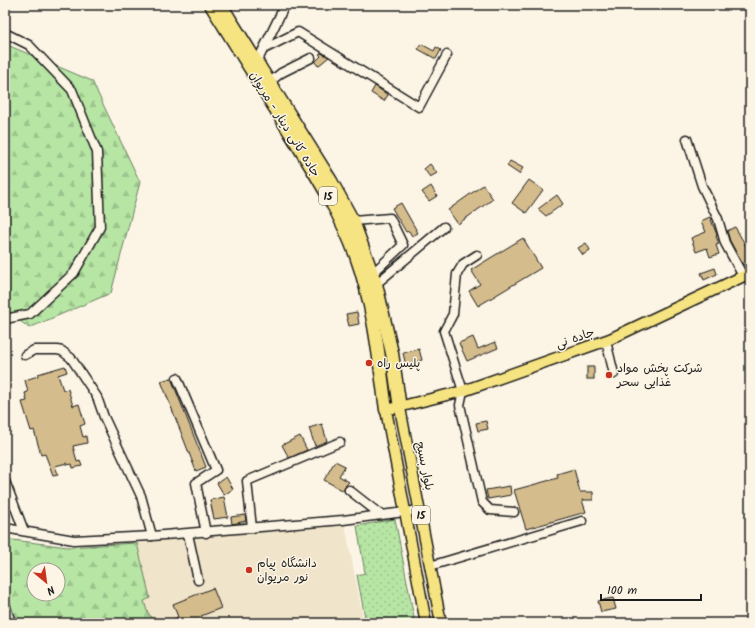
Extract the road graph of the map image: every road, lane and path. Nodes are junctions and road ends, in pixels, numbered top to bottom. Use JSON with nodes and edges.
{"nodes":[{"id":1,"x":211,"y":5,"type":"edge"},
{"id":2,"x":221,"y":5,"type":"edge"},
{"id":3,"x":285,"y":5,"type":"edge"},
{"id":4,"x":5,"y":34,"type":"edge"},
{"id":5,"x":264,"y":49,"type":"junction"},
{"id":6,"x":447,"y":55,"type":"dead end"},
{"id":7,"x":312,"y":58,"type":"dead end"},
{"id":8,"x":257,"y":62,"type":"junction"},
{"id":9,"x":270,"y":82,"type":"junction"},
{"id":10,"x":687,"y":139,"type":"dead end"},
{"id":11,"x":353,"y":221,"type":"junction"},
{"id":12,"x":444,"y":227,"type":"dead end"},
{"id":13,"x":477,"y":255,"type":"dead end"},
{"id":14,"x":746,"y":274,"type":"edge"},
{"id":15,"x":374,"y":278,"type":"junction"},
{"id":16,"x":5,"y":319,"type":"edge"},
{"id":17,"x":606,"y":340,"type":"junction"},
{"id":18,"x":25,"y":355,"type":"dead end"},
{"id":19,"x":614,"y":374,"type":"dead end"},
{"id":20,"x":177,"y":378,"type":"dead end"},
{"id":21,"x":463,"y":391,"type":"junction"},
{"id":22,"x":400,"y":408,"type":"junction"},
{"id":23,"x":386,"y":410,"type":"junction"},
{"id":24,"x":340,"y":442,"type":"dead end"},
{"id":25,"x":5,"y":482,"type":"edge"},
{"id":26,"x":349,"y":490,"type":"dead end"},
{"id":27,"x":420,"y":510,"type":"junction"},
{"id":28,"x":406,"y":512,"type":"junction"},
{"id":29,"x":514,"y":512,"type":"dead end"},
{"id":30,"x":381,"y":515,"type":"junction"},
{"id":31,"x":582,"y":521,"type":"dead end"},
{"id":32,"x":5,"y":528,"type":"edge"},
{"id":33,"x":252,"y":528,"type":"junction"},
{"id":34,"x":24,"y":531,"type":"junction"},
{"id":35,"x":206,"y":532,"type":"junction"},
{"id":36,"x":188,"y":534,"type":"junction"},
{"id":37,"x":152,"y":536,"type":"junction"},
{"id":38,"x":430,"y":566,"type":"junction"},
{"id":39,"x":198,"y":580,"type":"dead end"},
{"id":40,"x":5,"y":604,"type":"edge"},
{"id":41,"x":11,"y":623,"type":"edge"},
{"id":42,"x":426,"y":623,"type":"edge"},
{"id":43,"x":441,"y":623,"type":"edge"}],
"edges":[{"from":1,"to":23,"type":"highway","name":"جاده کانی دینار - مریوان","number":"15"},
{"from":2,"to":8,"type":"highway","number":"15"},
{"from":3,"to":5,"type":"street"},
{"from":4,"to":16,"type":"street"},
{"from":5,"to":6,"type":"street"},
{"from":5,"to":8,"type":"street"},
{"from":7,"to":9,"type":"street"},
{"from":8,"to":9,"type":"highway","number":"15"},
{"from":9,"to":11,"type":"highway","number":"15"},
{"from":10,"to":14,"type":"street"},
{"from":11,"to":15,"type":"highway","number":"15"},
{"from":11,"to":15,"type":"street"},
{"from":12,"to":15,"type":"street"},
{"from":13,"to":21,"type":"street"},
{"from":14,"to":17,"type":"main road","name":"جاده نی"},
{"from":15,"to":22,"type":"highway","number":"15"},
{"from":17,"to":19,"type":"street"},
{"from":17,"to":21,"type":"main road","name":"جاده نی"},
{"from":18,"to":37,"type":"street"},
{"from":20,"to":35,"type":"street"},
{"from":21,"to":22,"type":"main road","name":"جاده نی"},
{"from":21,"to":29,"type":"street"},
{"from":22,"to":23,"type":"main road","name":"جاده نی"},
{"from":22,"to":27,"type":"main road","name":"بلوار بسیج","number":"15"},
{"from":23,"to":28,"type":"main road","number":"15"},
{"from":24,"to":33,"type":"street"},
{"from":25,"to":34,"type":"street"},
{"from":26,"to":30,"type":"street"},
{"from":27,"to":28,"type":"street"},
{"from":27,"to":38,"type":"main road","name":"بلوار بسیج","number":"15"},
{"from":28,"to":30,"type":"street"},
{"from":28,"to":42,"type":"main road","number":"15"},
{"from":30,"to":33,"type":"street"},
{"from":31,"to":38,"type":"street"},
{"from":32,"to":34,"type":"street"},
{"from":33,"to":35,"type":"street"},
{"from":34,"to":37,"type":"street"},
{"from":35,"to":36,"type":"street"},
{"from":36,"to":37,"type":"street"},
{"from":36,"to":39,"type":"street"},
{"from":38,"to":43,"type":"main road","name":"بلوار بسیج","number":"15"},
{"from":40,"to":41,"type":"street"}]}
